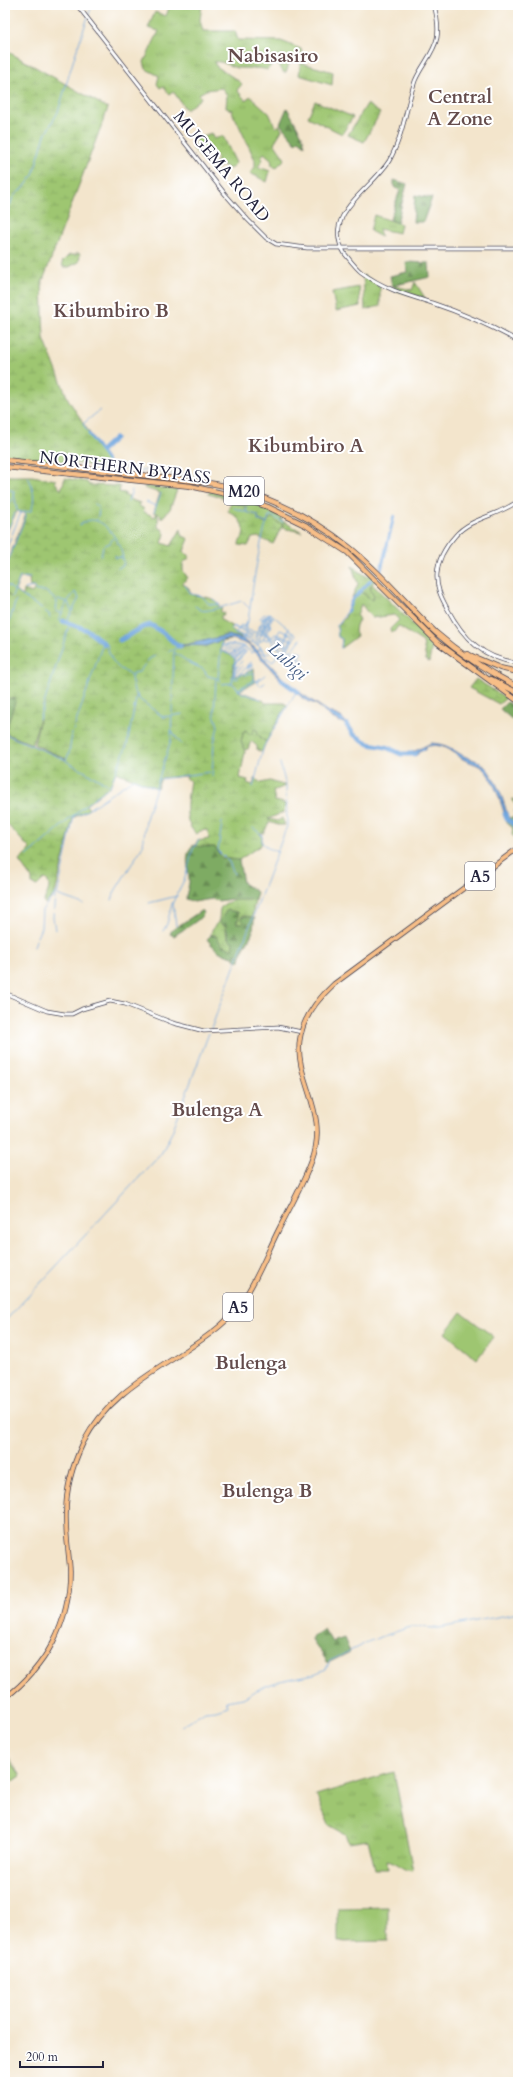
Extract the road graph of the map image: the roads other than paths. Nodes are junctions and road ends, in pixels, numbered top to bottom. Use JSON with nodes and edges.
{"nodes":[{"id":1,"x":77,"y":5,"type":"edge"},
{"id":2,"x":434,"y":5,"type":"edge"},
{"id":3,"x":342,"y":248,"type":"junction"},
{"id":4,"x":518,"y":248,"type":"edge"},
{"id":5,"x":518,"y":341,"type":"edge"},
{"id":6,"x":5,"y":460,"type":"edge"},
{"id":7,"x":5,"y":467,"type":"edge"},
{"id":8,"x":518,"y":501,"type":"edge"},
{"id":9,"x":436,"y":632,"type":"junction"},
{"id":10,"x":518,"y":663,"type":"edge"},
{"id":11,"x":470,"y":668,"type":"junction"},
{"id":12,"x":518,"y":672,"type":"edge"},
{"id":13,"x":518,"y":687,"type":"edge"},
{"id":14,"x":518,"y":693,"type":"edge"},
{"id":15,"x":518,"y":701,"type":"edge"},
{"id":16,"x":518,"y":848,"type":"edge"},
{"id":17,"x":5,"y":993,"type":"edge"},
{"id":18,"x":302,"y":1032,"type":"junction"},
{"id":19,"x":5,"y":1698,"type":"edge"}],
"edges":[{"from":1,"to":3,"type":"street","name":"MUGEMA ROAD"},
{"from":2,"to":3,"type":"street"},
{"from":3,"to":4,"type":"street","name":"MUGEMA ROAD"},
{"from":3,"to":5,"type":"street"},
{"from":6,"to":9,"type":"highway","name":"NORTHERN BYPASS","number":"M20"},
{"from":7,"to":11,"type":"highway","name":"NORTHERN BYPASS","number":"M20"},
{"from":8,"to":10,"type":"street"},
{"from":9,"to":12,"type":"highway"},
{"from":9,"to":13,"type":"highway"},
{"from":11,"to":14,"type":"highway"},
{"from":11,"to":15,"type":"highway"},
{"from":16,"to":18,"type":"main road","number":"A5"},
{"from":17,"to":18,"type":"street"},
{"from":18,"to":19,"type":"main road","number":"A5"}]}
